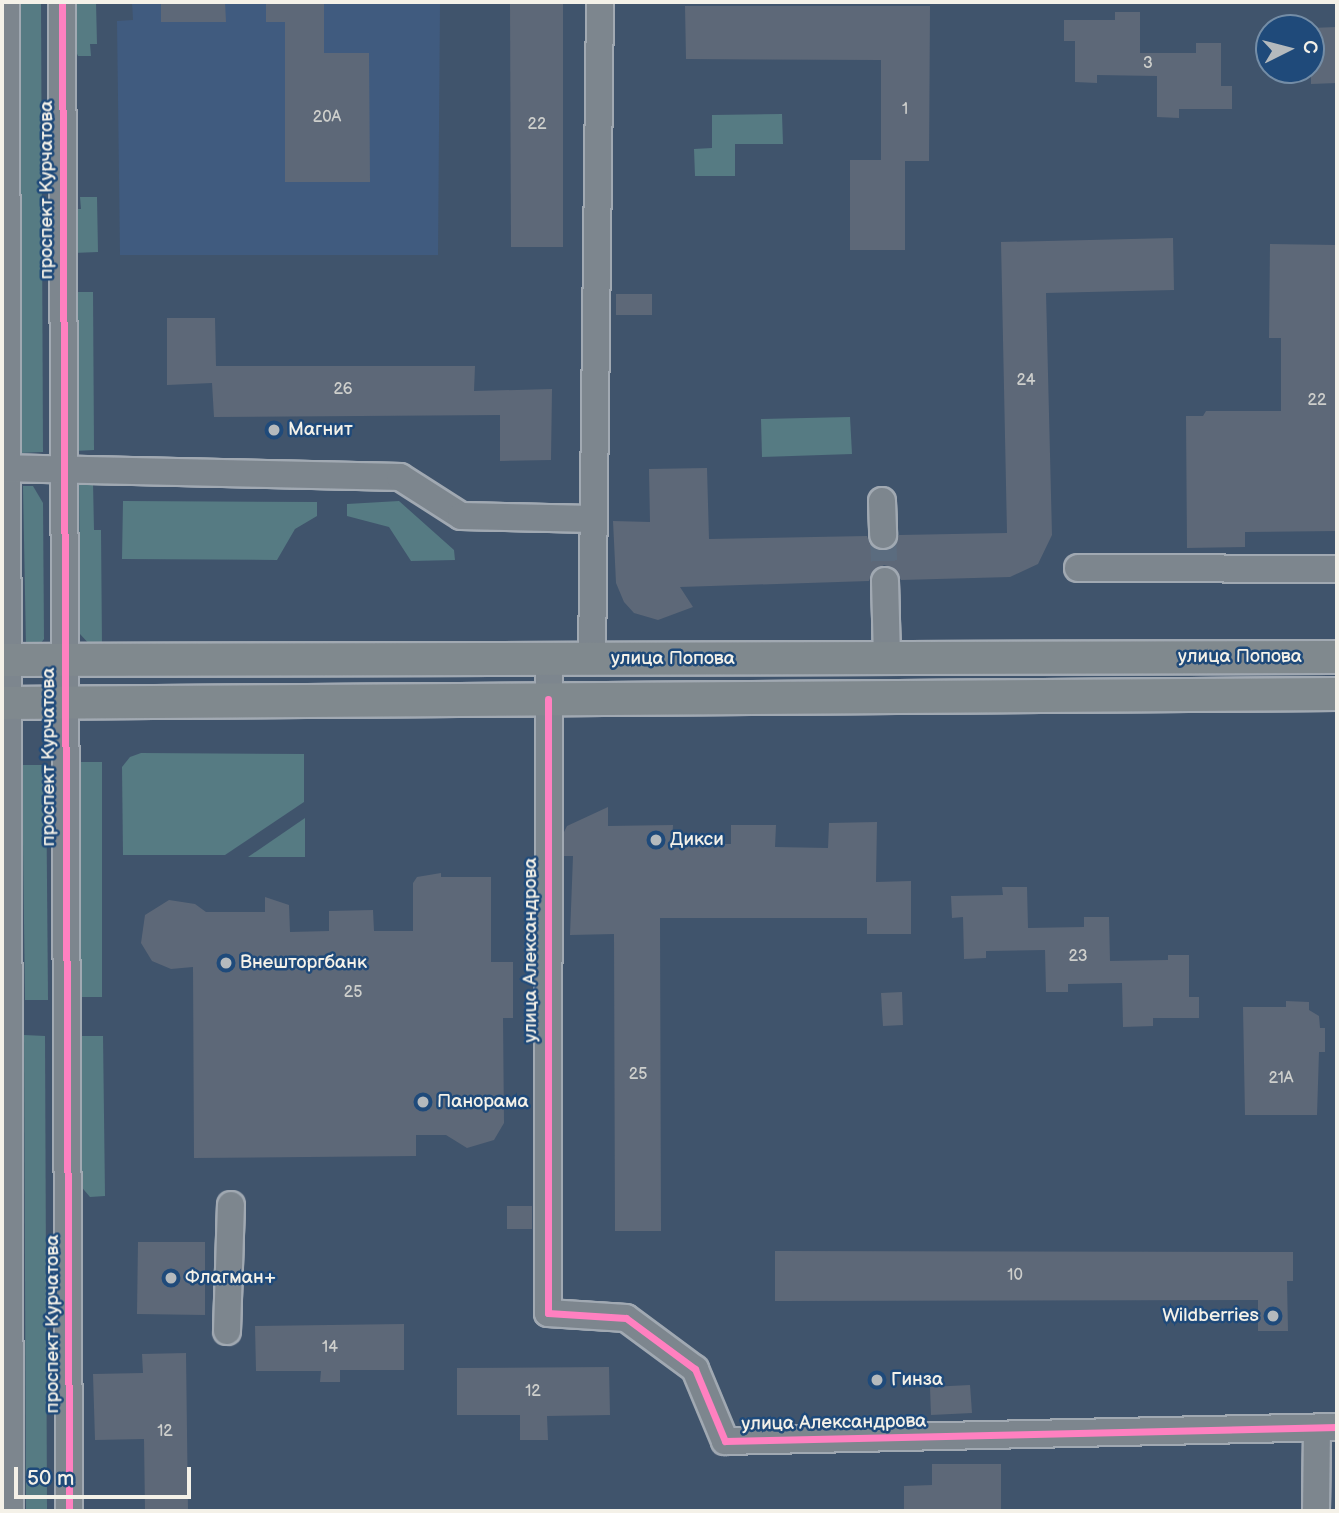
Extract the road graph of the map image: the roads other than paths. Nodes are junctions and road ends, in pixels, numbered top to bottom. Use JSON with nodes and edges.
{"nodes":[{"id":1,"x":6,"y":2,"type":"edge"},
{"id":2,"x":62,"y":2,"type":"edge"},
{"id":3,"x":600,"y":2,"type":"edge"},
{"id":4,"x":5,"y":402,"type":"edge"},
{"id":5,"x":64,"y":467,"type":"junction"},
{"id":6,"x":5,"y":468,"type":"edge"},
{"id":7,"x":882,"y":500,"type":"dead end"},
{"id":8,"x":593,"y":519,"type":"junction"},
{"id":9,"x":883,"y":535,"type":"tunnel mouth"},
{"id":10,"x":1078,"y":568,"type":"dead end"},
{"id":11,"x":1337,"y":569,"type":"edge"},
{"id":12,"x":885,"y":581,"type":"tunnel mouth"},
{"id":13,"x":1337,"y":657,"type":"edge"},
{"id":14,"x":887,"y":658,"type":"junction"},
{"id":15,"x":549,"y":659,"type":"junction"},
{"id":16,"x":592,"y":659,"type":"junction"},
{"id":17,"x":5,"y":660,"type":"edge"},
{"id":18,"x":65,"y":660,"type":"junction"},
{"id":19,"x":1337,"y":694,"type":"edge"},
{"id":20,"x":548,"y":699,"type":"junction"},
{"id":21,"x":5,"y":703,"type":"edge"},
{"id":22,"x":65,"y":703,"type":"junction"},
{"id":23,"x":6,"y":1203,"type":"edge"},
{"id":24,"x":230,"y":1205,"type":"dead end"},
{"id":25,"x":227,"y":1331,"type":"dead end"},
{"id":26,"x":1327,"y":1428,"type":"edge"},
{"id":27,"x":10,"y":1511,"type":"edge"},
{"id":28,"x":69,"y":1511,"type":"edge"},
{"id":29,"x":1316,"y":1511,"type":"edge"}],
"edges":[{"from":1,"to":4,"type":"street","name":"проспект Курчатова"},
{"from":2,"to":5,"type":"street","name":"проспект Курчатова"},
{"from":3,"to":8,"type":"street"},
{"from":4,"to":6,"type":"street","name":"проспект Курчатова"},
{"from":5,"to":6,"type":"street"},
{"from":5,"to":8,"type":"street"},
{"from":5,"to":18,"type":"street","name":"проспект Курчатова"},
{"from":6,"to":17,"type":"street","name":"проспект Курчатова"},
{"from":7,"to":9,"type":"street"},
{"from":8,"to":16,"type":"street"},
{"from":10,"to":11,"type":"street"},
{"from":12,"to":14,"type":"street"},
{"from":13,"to":14,"type":"main road","name":"улица Попова"},
{"from":14,"to":16,"type":"main road","name":"улица Попова"},
{"from":15,"to":16,"type":"main road","name":"улица Попова"},
{"from":15,"to":18,"type":"main road","name":"улица Попова"},
{"from":15,"to":20,"type":"street"},
{"from":17,"to":18,"type":"main road","name":"улица Попова"},
{"from":17,"to":21,"type":"street","name":"проспект Курчатова"},
{"from":18,"to":22,"type":"street","name":"проспект Курчатова"},
{"from":19,"to":20,"type":"main road","name":"улица Попова"},
{"from":20,"to":22,"type":"main road","name":"улица Попова"},
{"from":20,"to":26,"type":"street","name":"улица Александрова"},
{"from":21,"to":22,"type":"main road","name":"улица Попова"},
{"from":21,"to":23,"type":"street","name":"проспект Курчатова"},
{"from":22,"to":28,"type":"street","name":"проспект Курчатова"},
{"from":23,"to":27,"type":"street","name":"проспект Курчатова"},
{"from":24,"to":25,"type":"street"},
{"from":26,"to":29,"type":"street"}]}
